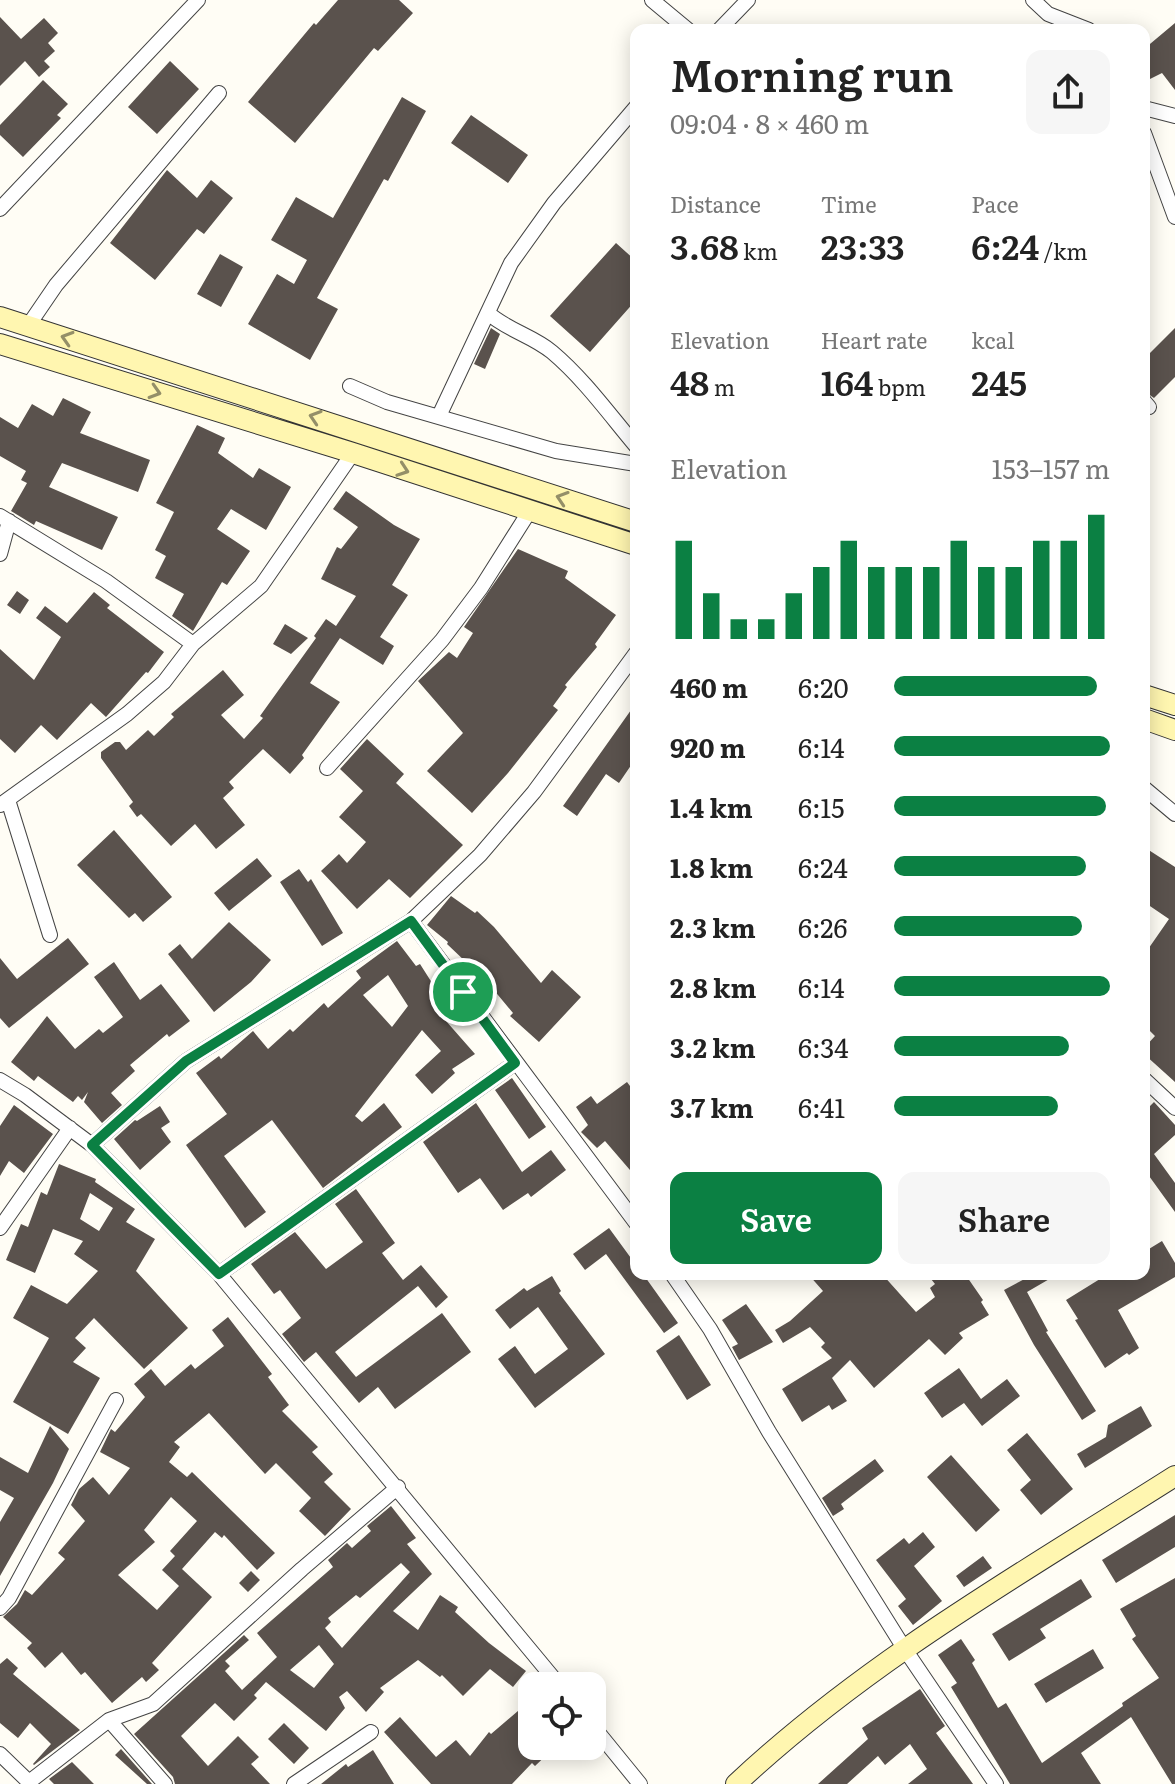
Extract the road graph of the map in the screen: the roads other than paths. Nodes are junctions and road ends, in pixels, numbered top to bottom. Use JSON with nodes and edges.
{"nodes":[{"id":1,"x":198,"y":0,"type":"edge"},
{"id":2,"x":652,"y":0,"type":"edge"},
{"id":3,"x":748,"y":0,"type":"edge"},
{"id":4,"x":1033,"y":0,"type":"edge"},
{"id":5,"x":681,"y":24,"type":"edge"},
{"id":6,"x":725,"y":24,"type":"edge"},
{"id":7,"x":1074,"y":24,"type":"edge"},
{"id":8,"x":219,"y":93,"type":"dead end"},
{"id":9,"x":1150,"y":110,"type":"edge"},
{"id":10,"x":630,"y":114,"type":"edge"},
{"id":11,"x":1175,"y":116,"type":"edge"},
{"id":12,"x":1150,"y":149,"type":"edge"},
{"id":13,"x":0,"y":209,"type":"edge"},
{"id":14,"x":1175,"y":217,"type":"edge"},
{"id":15,"x":488,"y":313,"type":"junction"},
{"id":16,"x":0,"y":317,"type":"edge"},
{"id":17,"x":28,"y":326,"type":"junction"},
{"id":18,"x":0,"y":344,"type":"edge"},
{"id":19,"x":350,"y":386,"type":"dead end"},
{"id":20,"x":439,"y":416,"type":"junction"},
{"id":21,"x":630,"y":439,"type":"edge"},
{"id":22,"x":353,"y":453,"type":"junction"},
{"id":23,"x":630,"y":463,"type":"edge"},
{"id":24,"x":529,"y":512,"type":"junction"},
{"id":25,"x":5,"y":518,"type":"edge"},
{"id":26,"x":630,"y":520,"type":"edge"},
{"id":27,"x":630,"y":543,"type":"edge"},
{"id":28,"x":0,"y":554,"type":"edge"},
{"id":29,"x":193,"y":644,"type":"junction"},
{"id":30,"x":630,"y":661,"type":"edge"},
{"id":31,"x":1150,"y":697,"type":"edge"},
{"id":32,"x":1175,"y":705,"type":"edge"},
{"id":33,"x":1150,"y":721,"type":"edge"},
{"id":34,"x":1175,"y":730,"type":"edge"},
{"id":35,"x":327,"y":768,"type":"dead end"},
{"id":36,"x":1150,"y":793,"type":"edge"},
{"id":37,"x":4,"y":802,"type":"edge"},
{"id":38,"x":1175,"y":814,"type":"edge"},
{"id":39,"x":411,"y":921,"type":"junction"},
{"id":40,"x":50,"y":935,"type":"dead end"},
{"id":41,"x":515,"y":1063,"type":"junction"},
{"id":42,"x":0,"y":1080,"type":"edge"},
{"id":43,"x":1150,"y":1085,"type":"edge"},
{"id":44,"x":1175,"y":1108,"type":"edge"},
{"id":45,"x":70,"y":1128,"type":"junction"},
{"id":46,"x":92,"y":1145,"type":"junction"},
{"id":47,"x":630,"y":1215,"type":"edge"},
{"id":48,"x":0,"y":1228,"type":"edge"},
{"id":49,"x":219,"y":1274,"type":"junction"},
{"id":50,"x":676,"y":1280,"type":"edge"},
{"id":51,"x":116,"y":1400,"type":"dead end"},
{"id":52,"x":1175,"y":1476,"type":"edge"},
{"id":53,"x":398,"y":1487,"type":"junction"},
{"id":54,"x":0,"y":1608,"type":"edge"},
{"id":55,"x":904,"y":1648,"type":"junction"},
{"id":56,"x":549,"y":1672,"type":"edge"},
{"id":57,"x":109,"y":1720,"type":"junction"},
{"id":58,"x":371,"y":1732,"type":"dead end"},
{"id":59,"x":606,"y":1742,"type":"edge"},
{"id":60,"x":0,"y":1754,"type":"edge"},
{"id":61,"x":30,"y":1783,"type":"edge"},
{"id":62,"x":165,"y":1784,"type":"edge"},
{"id":63,"x":294,"y":1784,"type":"edge"},
{"id":64,"x":640,"y":1784,"type":"edge"},
{"id":65,"x":736,"y":1784,"type":"edge"},
{"id":66,"x":996,"y":1784,"type":"edge"}],
"edges":[{"from":1,"to":13,"type":"street"},
{"from":2,"to":5,"type":"street"},
{"from":3,"to":6,"type":"street"},
{"from":4,"to":7,"type":"street"},
{"from":8,"to":17,"type":"street"},
{"from":9,"to":11,"type":"street"},
{"from":10,"to":15,"type":"street"},
{"from":12,"to":14,"type":"street"},
{"from":15,"to":20,"type":"street"},
{"from":15,"to":21,"type":"street"},
{"from":16,"to":17,"type":"main road"},
{"from":26,"to":17,"type":"main road","one_way":true},
{"from":18,"to":22,"type":"main road","one_way":true},
{"from":19,"to":20,"type":"street"},
{"from":20,"to":23,"type":"street"},
{"from":22,"to":24,"type":"main road","one_way":true},
{"from":22,"to":29,"type":"street"},
{"from":24,"to":27,"type":"main road"},
{"from":24,"to":35,"type":"street"},
{"from":25,"to":28,"type":"street"},
{"from":25,"to":29,"type":"street"},
{"from":29,"to":37,"type":"street"},
{"from":30,"to":39,"type":"street"},
{"from":31,"to":32,"type":"main road"},
{"from":33,"to":34,"type":"main road"},
{"from":36,"to":38,"type":"street"},
{"from":37,"to":40,"type":"street"},
{"from":39,"to":41,"type":"street"},
{"from":39,"to":46,"type":"street"},
{"from":41,"to":47,"type":"street"},
{"from":41,"to":49,"type":"street"},
{"from":42,"to":45,"type":"street"},
{"from":43,"to":44,"type":"street"},
{"from":45,"to":46,"type":"street"},
{"from":45,"to":48,"type":"street"},
{"from":46,"to":49,"type":"street"},
{"from":49,"to":53,"type":"street"},
{"from":50,"to":55,"type":"street"},
{"from":51,"to":54,"type":"street"},
{"from":52,"to":55,"type":"main road"},
{"from":53,"to":56,"type":"street"},
{"from":53,"to":57,"type":"street"},
{"from":55,"to":65,"type":"main road"},
{"from":55,"to":66,"type":"street"},
{"from":57,"to":61,"type":"street"},
{"from":57,"to":62,"type":"street"},
{"from":58,"to":63,"type":"street"},
{"from":59,"to":64,"type":"street"},
{"from":60,"to":61,"type":"street"}]}
